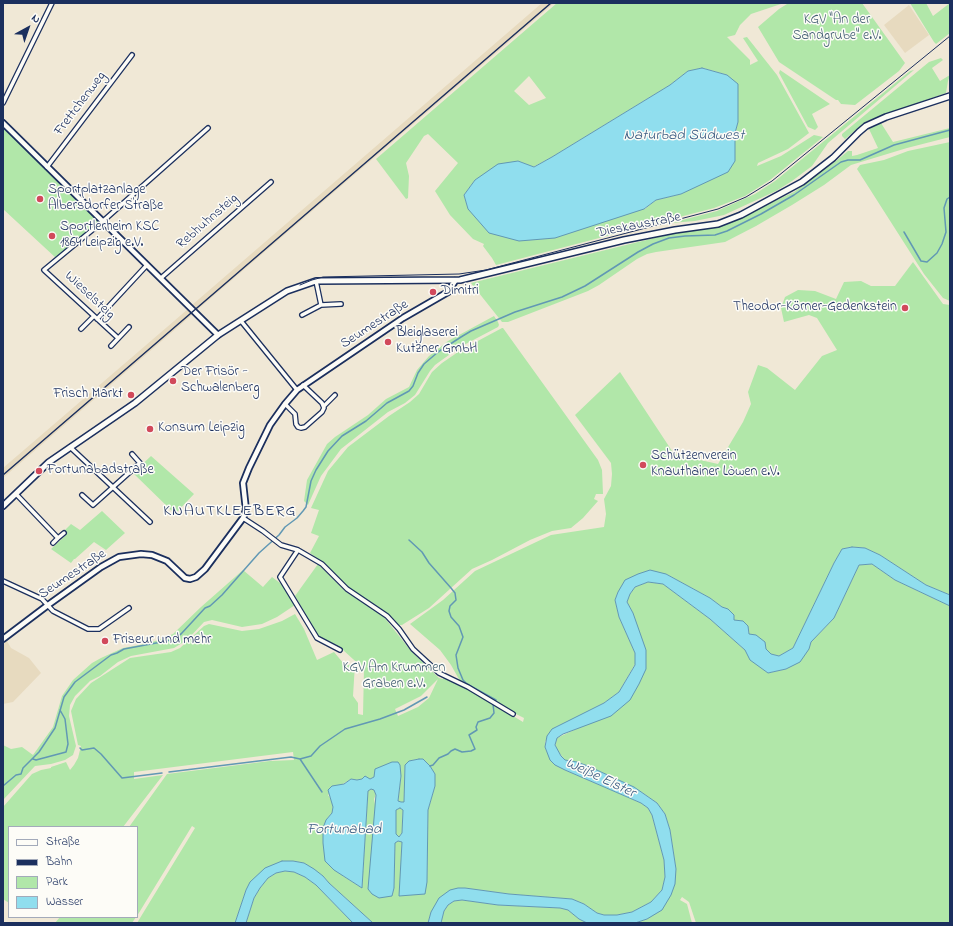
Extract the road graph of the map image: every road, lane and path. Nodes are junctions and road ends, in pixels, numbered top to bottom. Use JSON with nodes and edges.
{"nodes":[{"id":1,"x":52,"y":3,"type":"edge"},
{"id":2,"x":132,"y":55,"type":"dead end"},
{"id":3,"x":950,"y":96,"type":"edge"},
{"id":4,"x":3,"y":103,"type":"edge"},
{"id":5,"x":3,"y":123,"type":"edge"},
{"id":6,"x":208,"y":128,"type":"dead end"},
{"id":7,"x":47,"y":167,"type":"junction"},
{"id":8,"x":271,"y":182,"type":"dead end"},
{"id":9,"x":102,"y":222,"type":"junction"},
{"id":10,"x":147,"y":265,"type":"junction"},
{"id":11,"x":161,"y":278,"type":"junction"},
{"id":12,"x":316,"y":281,"type":"junction"},
{"id":13,"x":454,"y":281,"type":"junction"},
{"id":14,"x":341,"y":304,"type":"dead end"},
{"id":15,"x":321,"y":305,"type":"junction"},
{"id":16,"x":302,"y":315,"type":"dead end"},
{"id":17,"x":95,"y":317,"type":"junction"},
{"id":18,"x":241,"y":321,"type":"junction"},
{"id":19,"x":129,"y":327,"type":"dead end"},
{"id":20,"x":81,"y":329,"type":"dead end"},
{"id":21,"x":218,"y":335,"type":"junction"},
{"id":22,"x":118,"y":338,"type":"junction"},
{"id":23,"x":111,"y":346,"type":"dead end"},
{"id":24,"x":303,"y":384,"type":"junction"},
{"id":25,"x":297,"y":390,"type":"junction"},
{"id":26,"x":335,"y":395,"type":"dead end"},
{"id":27,"x":285,"y":404,"type":"junction"},
{"id":28,"x":324,"y":406,"type":"junction"},
{"id":29,"x":70,"y":447,"type":"junction"},
{"id":30,"x":132,"y":454,"type":"dead end"},
{"id":31,"x":114,"y":488,"type":"junction"},
{"id":32,"x":16,"y":494,"type":"junction"},
{"id":33,"x":82,"y":495,"type":"dead end"},
{"id":34,"x":3,"y":506,"type":"edge"},
{"id":35,"x":243,"y":518,"type":"junction"},
{"id":36,"x":150,"y":522,"type":"dead end"},
{"id":37,"x":64,"y":533,"type":"dead end"},
{"id":38,"x":58,"y":538,"type":"junction"},
{"id":39,"x":53,"y":543,"type":"dead end"},
{"id":40,"x":298,"y":550,"type":"junction"},
{"id":41,"x":3,"y":581,"type":"edge"},
{"id":42,"x":48,"y":605,"type":"junction"},
{"id":43,"x":129,"y":608,"type":"dead end"},
{"id":44,"x":3,"y":639,"type":"edge"},
{"id":45,"x":340,"y":650,"type":"dead end"},
{"id":46,"x":513,"y":714,"type":"dead end"}],
"edges":[{"from":1,"to":4,"type":"street"},
{"from":2,"to":7,"type":"street","name":"Frettchenweg"},
{"from":3,"to":13,"type":"main road","name":"Dieskaustraße"},
{"from":5,"to":7,"type":"street"},
{"from":6,"to":9,"type":"street"},
{"from":7,"to":9,"type":"street"},
{"from":8,"to":11,"type":"street","name":"Rebhuhnsteig"},
{"from":9,"to":10,"type":"street"},
{"from":9,"to":17,"type":"street","name":"Wieselsteig"},
{"from":10,"to":11,"type":"street"},
{"from":10,"to":17,"type":"street"},
{"from":11,"to":21,"type":"street"},
{"from":12,"to":13,"type":"main road","name":"Dieskaustraße"},
{"from":12,"to":15,"type":"street"},
{"from":12,"to":18,"type":"main road","name":"Dieskaustraße"},
{"from":13,"to":24,"type":"street","name":"Seumestraße"},
{"from":14,"to":15,"type":"street"},
{"from":15,"to":16,"type":"street"},
{"from":17,"to":20,"type":"street"},
{"from":17,"to":22,"type":"street","name":"Wieselsteig"},
{"from":18,"to":21,"type":"main road","name":"Dieskaustraße"},
{"from":18,"to":25,"type":"street"},
{"from":19,"to":22,"type":"street","name":"Wieselsteig"},
{"from":21,"to":29,"type":"main road","name":"Dieskaustraße"},
{"from":22,"to":23,"type":"street","name":"Wieselsteig"},
{"from":24,"to":25,"type":"street","name":"Seumestraße"},
{"from":24,"to":28,"type":"street"},
{"from":25,"to":27,"type":"street","name":"Seumestraße"},
{"from":26,"to":28,"type":"street"},
{"from":27,"to":28,"type":"street"},
{"from":27,"to":35,"type":"street","name":"Seumestraße"},
{"from":29,"to":31,"type":"street"},
{"from":29,"to":32,"type":"main road","name":"Dieskaustraße"},
{"from":30,"to":31,"type":"street"},
{"from":31,"to":33,"type":"street"},
{"from":31,"to":36,"type":"street"},
{"from":32,"to":34,"type":"main road","name":"Dieskaustraße"},
{"from":32,"to":38,"type":"street"},
{"from":35,"to":40,"type":"street"},
{"from":35,"to":42,"type":"street","name":"Seumestraße"},
{"from":37,"to":38,"type":"street"},
{"from":38,"to":39,"type":"street"},
{"from":40,"to":45,"type":"street"},
{"from":40,"to":46,"type":"street"},
{"from":41,"to":42,"type":"street"},
{"from":42,"to":43,"type":"street"},
{"from":42,"to":44,"type":"street","name":"Seumestraße"}]}
